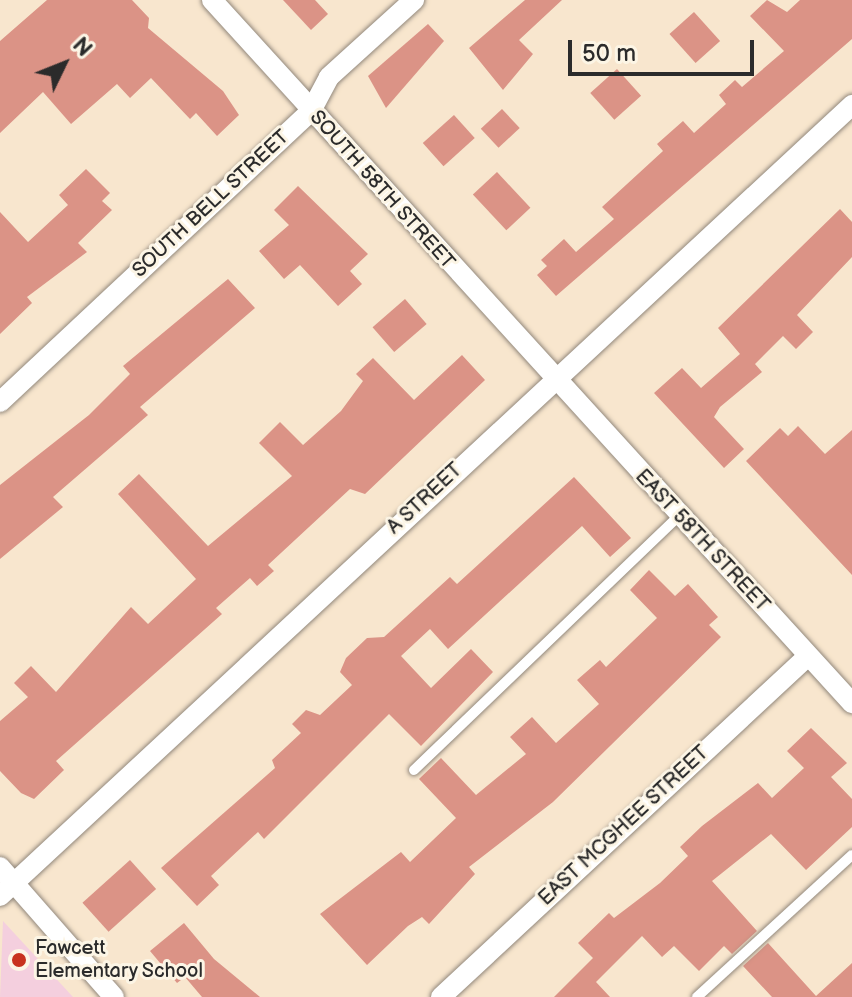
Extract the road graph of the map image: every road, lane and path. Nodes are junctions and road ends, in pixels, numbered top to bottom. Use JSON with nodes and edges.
{"nodes":[{"id":1,"x":212,"y":0,"type":"edge"},
{"id":2,"x":414,"y":0,"type":"edge"},
{"id":3,"x":852,"y":105,"type":"edge"},
{"id":4,"x":311,"y":111,"type":"junction"},
{"id":5,"x":552,"y":379,"type":"junction"},
{"id":6,"x":0,"y":402,"type":"edge"},
{"id":7,"x":679,"y":516,"type":"junction"},
{"id":8,"x":808,"y":656,"type":"junction"},
{"id":9,"x":852,"y":703,"type":"edge"},
{"id":10,"x":414,"y":770,"type":"dead end"},
{"id":11,"x":852,"y":855,"type":"edge"},
{"id":12,"x":0,"y":867,"type":"edge"},
{"id":13,"x":8,"y":890,"type":"edge"},
{"id":14,"x":114,"y":997,"type":"edge"},
{"id":15,"x":441,"y":997,"type":"edge"},
{"id":16,"x":697,"y":997,"type":"edge"}],
"edges":[{"from":1,"to":4,"type":"street","name":"SOUTH 58TH STREET"},
{"from":2,"to":4,"type":"street","name":"SOUTH BELL STREET"},
{"from":3,"to":5,"type":"street","name":"A STREET"},
{"from":4,"to":5,"type":"street","name":"SOUTH 58TH STREET"},
{"from":4,"to":6,"type":"street","name":"SOUTH BELL STREET"},
{"from":5,"to":7,"type":"street","name":"EAST 58TH STREET"},
{"from":5,"to":13,"type":"street","name":"A STREET"},
{"from":7,"to":8,"type":"street","name":"EAST 58TH STREET"},
{"from":7,"to":10,"type":"lane"},
{"from":8,"to":9,"type":"street","name":"EAST 58TH STREET"},
{"from":8,"to":15,"type":"street","name":"EAST MCGHEE STREET"},
{"from":11,"to":16,"type":"lane"},
{"from":12,"to":13,"type":"street"},
{"from":13,"to":14,"type":"street"}]}
